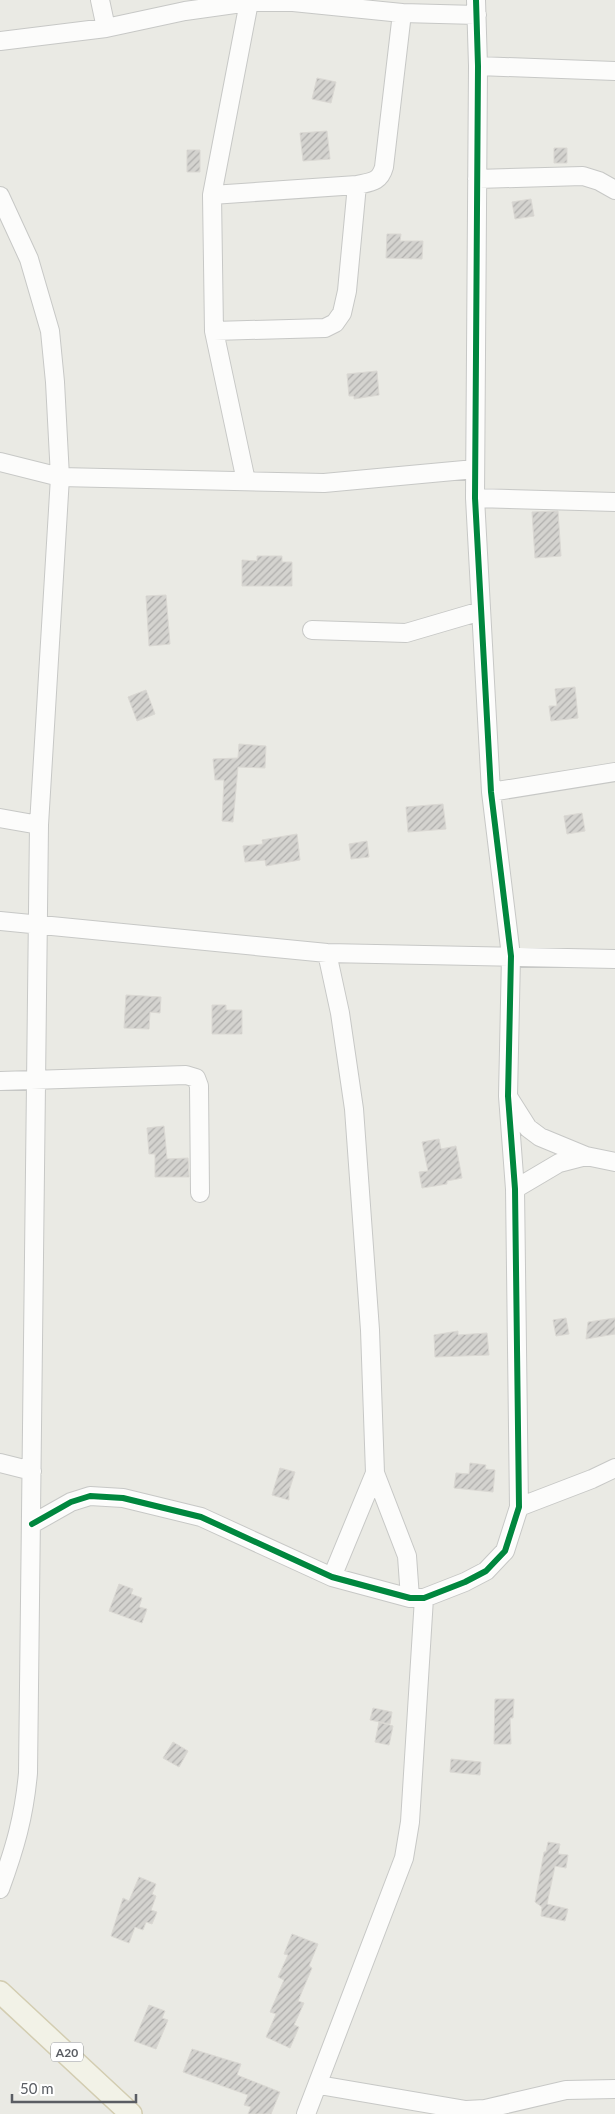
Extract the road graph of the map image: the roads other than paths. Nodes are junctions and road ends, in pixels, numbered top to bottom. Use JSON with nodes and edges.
{"nodes":[{"id":1,"x":100,"y":0,"type":"edge"},
{"id":2,"x":293,"y":1,"type":"edge"},
{"id":3,"x":249,"y":2,"type":"junction"},
{"id":4,"x":476,"y":8,"type":"edge"},
{"id":5,"x":402,"y":13,"type":"junction"},
{"id":6,"x":106,"y":28,"type":"junction"},
{"id":7,"x":0,"y":41,"type":"edge"},
{"id":8,"x":478,"y":66,"type":"junction"},
{"id":9,"x":615,"y":71,"type":"edge"},
{"id":10,"x":477,"y":179,"type":"junction"},
{"id":11,"x":357,"y":185,"type":"junction"},
{"id":12,"x":615,"y":190,"type":"edge"},
{"id":13,"x":212,"y":195,"type":"junction"},
{"id":14,"x":0,"y":196,"type":"edge"},
{"id":15,"x":214,"y":331,"type":"junction"},
{"id":16,"x":0,"y":462,"type":"edge"},
{"id":17,"x":475,"y":469,"type":"junction"},
{"id":18,"x":60,"y":477,"type":"junction"},
{"id":19,"x":246,"y":481,"type":"junction"},
{"id":20,"x":475,"y":498,"type":"junction"},
{"id":21,"x":615,"y":502,"type":"edge"},
{"id":22,"x":481,"y":611,"type":"junction"},
{"id":23,"x":312,"y":630,"type":"dead end"},
{"id":24,"x":615,"y":772,"type":"edge"},
{"id":25,"x":491,"y":792,"type":"junction"},
{"id":26,"x":0,"y":818,"type":"edge"},
{"id":27,"x":39,"y":825,"type":"junction"},
{"id":28,"x":0,"y":920,"type":"edge"},
{"id":29,"x":37,"y":924,"type":"junction"},
{"id":30,"x":327,"y":952,"type":"junction"},
{"id":31,"x":511,"y":956,"type":"junction"},
{"id":32,"x":615,"y":959,"type":"edge"},
{"id":33,"x":36,"y":1079,"type":"junction"},
{"id":34,"x":0,"y":1081,"type":"edge"},
{"id":35,"x":508,"y":1096,"type":"junction"},
{"id":36,"x":586,"y":1156,"type":"junction"},
{"id":37,"x":615,"y":1162,"type":"edge"},
{"id":38,"x":515,"y":1189,"type":"junction"},
{"id":39,"x":200,"y":1193,"type":"dead end"},
{"id":40,"x":0,"y":1463,"type":"edge"},
{"id":41,"x":615,"y":1468,"type":"edge"},
{"id":42,"x":32,"y":1471,"type":"junction"},
{"id":43,"x":375,"y":1473,"type":"junction"},
{"id":44,"x":519,"y":1507,"type":"junction"},
{"id":45,"x":32,"y":1524,"type":"junction"},
{"id":46,"x":332,"y":1577,"type":"junction"},
{"id":47,"x":417,"y":1598,"type":"junction"},
{"id":48,"x":0,"y":1889,"type":"edge"},
{"id":49,"x":0,"y":1992,"type":"edge"},
{"id":50,"x":319,"y":2085,"type":"junction"},
{"id":51,"x":615,"y":2089,"type":"edge"},
{"id":52,"x":132,"y":2114,"type":"edge"},
{"id":53,"x":306,"y":2114,"type":"edge"}],
"edges":[{"from":1,"to":6,"type":"street"},
{"from":2,"to":3,"type":"street"},
{"from":2,"to":5,"type":"street"},
{"from":3,"to":6,"type":"street"},
{"from":3,"to":13,"type":"street"},
{"from":4,"to":5,"type":"street"},
{"from":4,"to":8,"type":"street"},
{"from":5,"to":11,"type":"street"},
{"from":6,"to":7,"type":"street"},
{"from":8,"to":9,"type":"street"},
{"from":8,"to":10,"type":"street"},
{"from":10,"to":12,"type":"street"},
{"from":10,"to":17,"type":"street"},
{"from":11,"to":13,"type":"street"},
{"from":11,"to":15,"type":"street"},
{"from":13,"to":15,"type":"street"},
{"from":14,"to":18,"type":"street"},
{"from":15,"to":19,"type":"street"},
{"from":16,"to":18,"type":"street"},
{"from":17,"to":19,"type":"street"},
{"from":17,"to":20,"type":"street"},
{"from":18,"to":19,"type":"street"},
{"from":18,"to":27,"type":"street"},
{"from":20,"to":21,"type":"street"},
{"from":20,"to":22,"type":"street"},
{"from":22,"to":23,"type":"street"},
{"from":22,"to":25,"type":"street"},
{"from":24,"to":25,"type":"street"},
{"from":25,"to":31,"type":"street"},
{"from":26,"to":27,"type":"street"},
{"from":27,"to":29,"type":"street"},
{"from":28,"to":29,"type":"street"},
{"from":29,"to":30,"type":"street"},
{"from":29,"to":33,"type":"street"},
{"from":30,"to":31,"type":"street"},
{"from":30,"to":43,"type":"street"},
{"from":31,"to":32,"type":"street"},
{"from":31,"to":35,"type":"street"},
{"from":33,"to":34,"type":"street"},
{"from":33,"to":39,"type":"street"},
{"from":33,"to":42,"type":"street"},
{"from":35,"to":36,"type":"street"},
{"from":35,"to":38,"type":"street"},
{"from":36,"to":37,"type":"street"},
{"from":36,"to":38,"type":"street"},
{"from":38,"to":44,"type":"street"},
{"from":40,"to":42,"type":"street"},
{"from":41,"to":44,"type":"street"},
{"from":42,"to":45,"type":"street"},
{"from":43,"to":46,"type":"street"},
{"from":43,"to":47,"type":"street"},
{"from":44,"to":47,"type":"street"},
{"from":45,"to":46,"type":"street"},
{"from":45,"to":48,"type":"street"},
{"from":46,"to":47,"type":"street"},
{"from":47,"to":50,"type":"street"},
{"from":49,"to":52,"type":"main road","number":"A20"},
{"from":50,"to":51,"type":"street"},
{"from":50,"to":53,"type":"street"}]}
